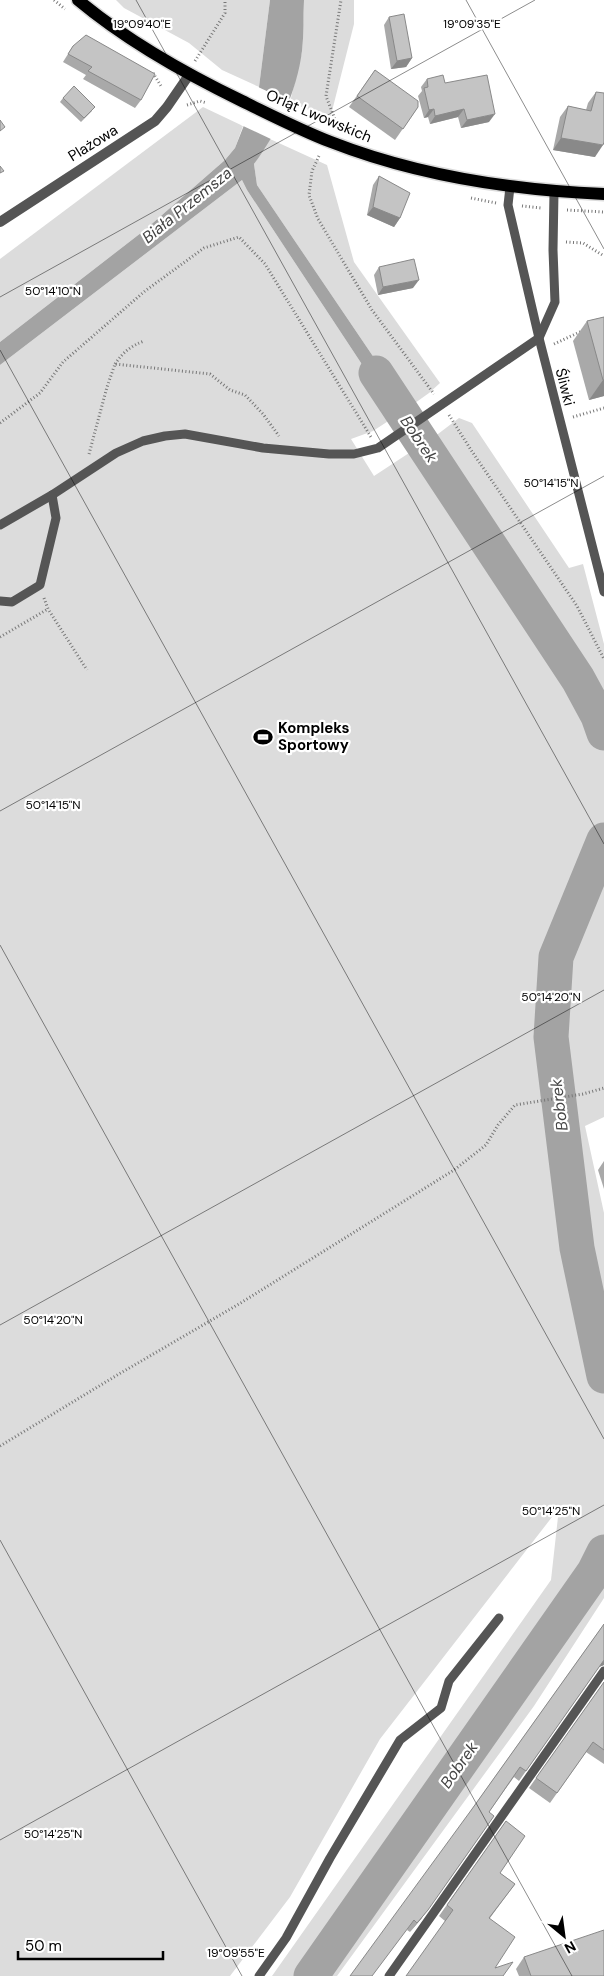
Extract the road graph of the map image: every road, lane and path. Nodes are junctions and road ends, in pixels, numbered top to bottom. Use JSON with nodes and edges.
{"nodes":[{"id":1,"x":78,"y":0,"type":"edge"},
{"id":2,"x":225,"y":0,"type":"edge"},
{"id":3,"x":341,"y":0,"type":"edge"},
{"id":4,"x":195,"y":62,"type":"dead end"},
{"id":5,"x":189,"y":75,"type":"junction"},
{"id":6,"x":184,"y":102,"type":"dead end"},
{"id":7,"x":206,"y":103,"type":"dead end"},
{"id":8,"x":329,"y":123,"type":"dead end"},
{"id":9,"x":319,"y":156,"type":"dead end"},
{"id":10,"x":510,"y":187,"type":"junction"},
{"id":11,"x":554,"y":192,"type":"junction"},
{"id":12,"x":604,"y":194,"type":"edge"},
{"id":13,"x":0,"y":222,"type":"edge"},
{"id":14,"x":553,"y":241,"type":"junction"},
{"id":15,"x":604,"y":256,"type":"edge"},
{"id":16,"x":588,"y":329,"type":"edge"},
{"id":17,"x":538,"y":338,"type":"junction"},
{"id":18,"x":144,"y":341,"type":"dead end"},
{"id":19,"x":542,"y":350,"type":"junction"},
{"id":20,"x":115,"y":364,"type":"junction"},
{"id":21,"x":442,"y":405,"type":"junction"},
{"id":22,"x":604,"y":408,"type":"edge"},
{"id":23,"x":560,"y":421,"type":"junction"},
{"id":24,"x":0,"y":423,"type":"edge"},
{"id":25,"x":378,"y":448,"type":"junction"},
{"id":26,"x":285,"y":450,"type":"junction"},
{"id":27,"x":90,"y":470,"type":"junction"},
{"id":28,"x":52,"y":495,"type":"junction"},
{"id":29,"x":0,"y":525,"type":"edge"},
{"id":30,"x":40,"y":585,"type":"junction"},
{"id":31,"x":604,"y":592,"type":"edge"},
{"id":32,"x":0,"y":601,"type":"edge"},
{"id":33,"x":48,"y":609,"type":"junction"},
{"id":34,"x":0,"y":637,"type":"edge"},
{"id":35,"x":604,"y":659,"type":"edge"},
{"id":36,"x":86,"y":670,"type":"dead end"},
{"id":37,"x":604,"y":1088,"type":"edge"},
{"id":38,"x":0,"y":1446,"type":"edge"},
{"id":39,"x":499,"y":1618,"type":"dead end"},
{"id":40,"x":604,"y":1671,"type":"edge"},
{"id":41,"x":259,"y":1976,"type":"edge"},
{"id":42,"x":389,"y":1976,"type":"edge"}],
"edges":[{"from":1,"to":5,"type":"main road","name":"Orląt Lwowskich"},
{"from":2,"to":4,"type":"path"},
{"from":3,"to":8,"type":"path"},
{"from":5,"to":10,"type":"main road","name":"Orląt Lwowskich"},
{"from":5,"to":13,"type":"street","name":"Plażowa"},
{"from":6,"to":7,"type":"path"},
{"from":9,"to":21,"type":"path"},
{"from":10,"to":11,"type":"main road","name":"Orląt Lwowskich"},
{"from":10,"to":17,"type":"lane","name":"Śliwki"},
{"from":11,"to":12,"type":"main road","name":"Orląt Lwowskich"},
{"from":11,"to":14,"type":"lane"},
{"from":14,"to":15,"type":"path"},
{"from":14,"to":17,"type":"lane"},
{"from":16,"to":19,"type":"path"},
{"from":17,"to":19,"type":"lane","name":"Śliwki"},
{"from":17,"to":21,"type":"lane"},
{"from":18,"to":20,"type":"path"},
{"from":19,"to":23,"type":"lane","name":"Śliwki"},
{"from":20,"to":26,"type":"path"},
{"from":20,"to":27,"type":"path"},
{"from":21,"to":25,"type":"lane"},
{"from":21,"to":35,"type":"path"},
{"from":22,"to":23,"type":"path"},
{"from":23,"to":31,"type":"lane","name":"Śliwki"},
{"from":24,"to":25,"type":"path"},
{"from":25,"to":26,"type":"lane"},
{"from":26,"to":27,"type":"lane"},
{"from":27,"to":28,"type":"lane"},
{"from":28,"to":29,"type":"lane"},
{"from":28,"to":30,"type":"lane"},
{"from":30,"to":32,"type":"lane"},
{"from":30,"to":33,"type":"path"},
{"from":33,"to":34,"type":"path"},
{"from":33,"to":36,"type":"path"},
{"from":37,"to":38,"type":"path"},
{"from":39,"to":41,"type":"lane"},
{"from":40,"to":42,"type":"lane"}]}
